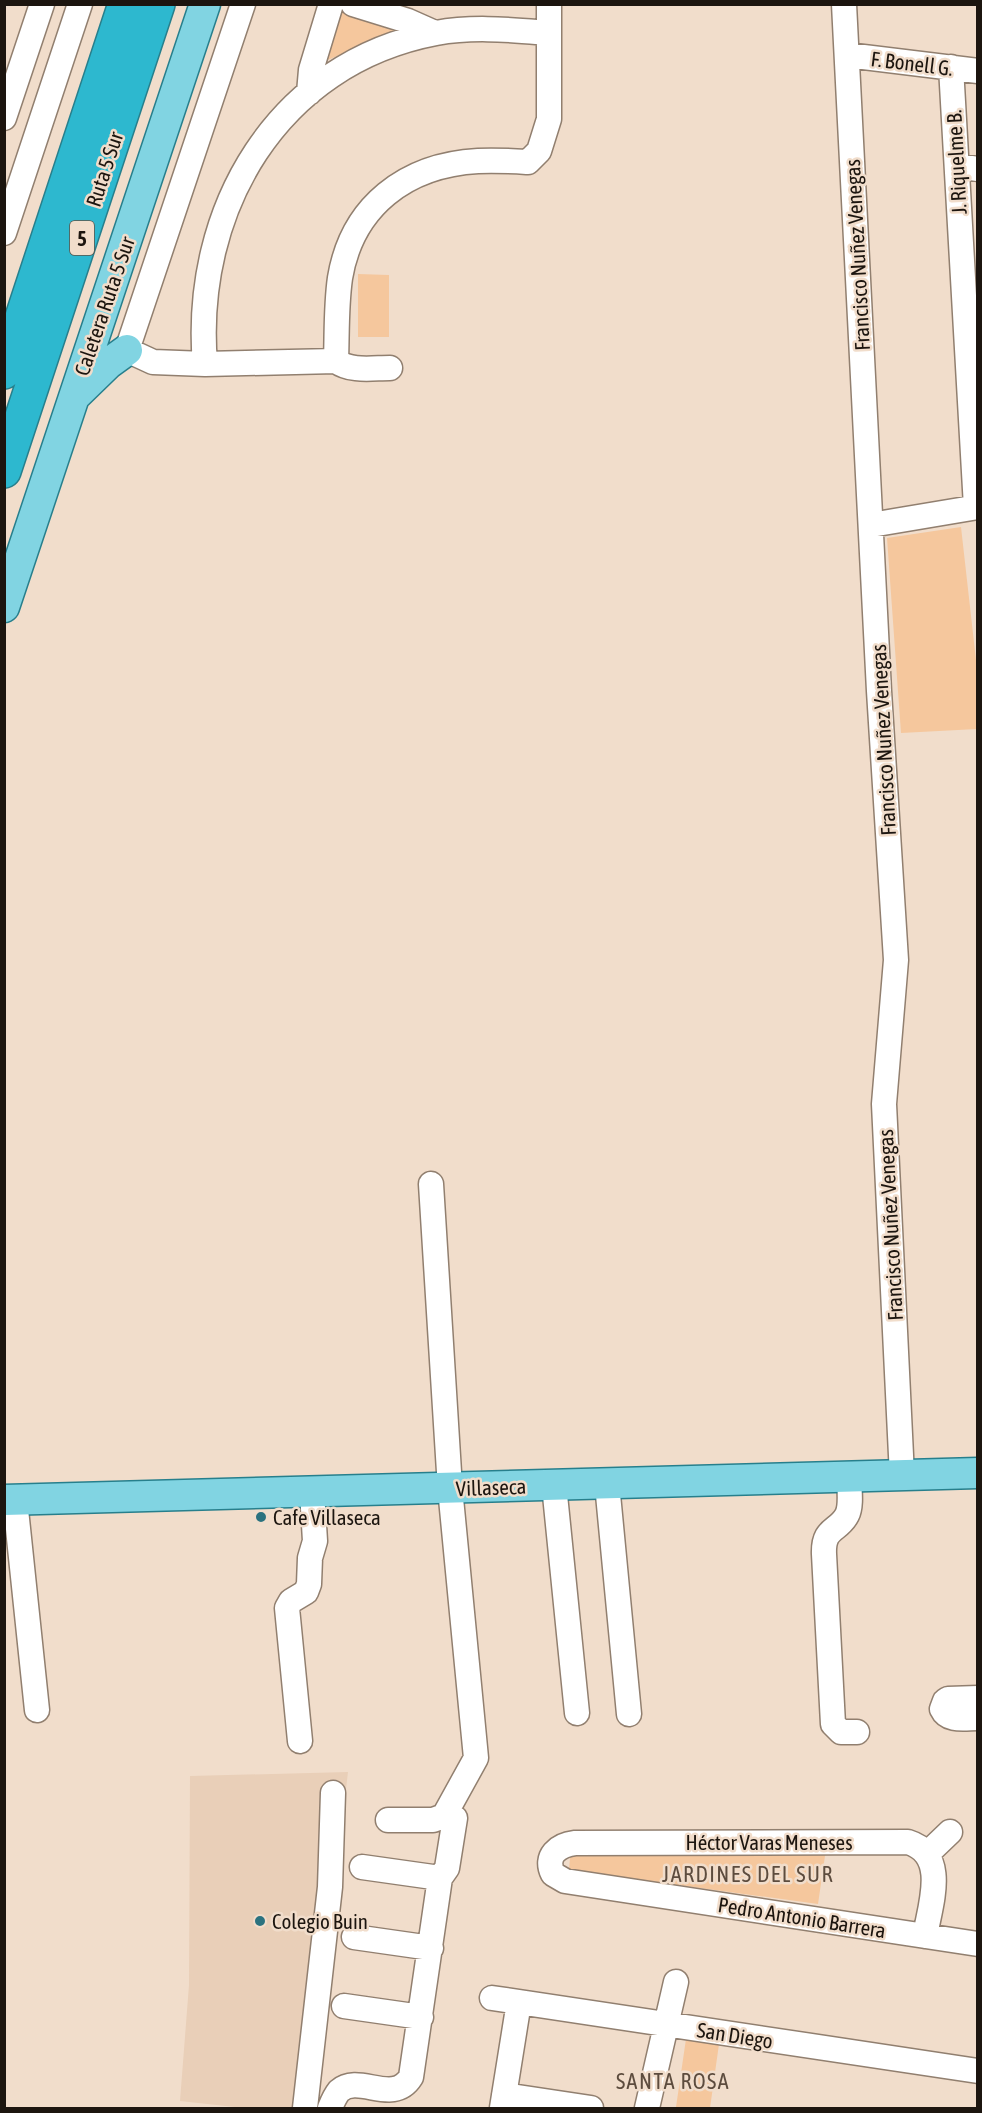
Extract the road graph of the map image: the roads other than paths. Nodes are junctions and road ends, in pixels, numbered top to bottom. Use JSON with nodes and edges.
{"nodes":[{"id":1,"x":42,"y":4,"type":"edge"},
{"id":2,"x":80,"y":4,"type":"edge"},
{"id":3,"x":125,"y":4,"type":"edge"},
{"id":4,"x":158,"y":4,"type":"edge"},
{"id":5,"x":205,"y":4,"type":"edge"},
{"id":6,"x":243,"y":4,"type":"edge"},
{"id":7,"x":331,"y":4,"type":"edge"},
{"id":8,"x":353,"y":4,"type":"edge"},
{"id":9,"x":549,"y":4,"type":"edge"},
{"id":10,"x":844,"y":4,"type":"edge"},
{"id":11,"x":435,"y":33,"type":"junction"},
{"id":12,"x":549,"y":33,"type":"junction"},
{"id":13,"x":847,"y":55,"type":"junction"},
{"id":14,"x":951,"y":67,"type":"junction"},
{"id":15,"x":978,"y":71,"type":"edge"},
{"id":16,"x":309,"y":93,"type":"junction"},
{"id":17,"x":4,"y":118,"type":"edge"},
{"id":18,"x":967,"y":168,"type":"edge"},
{"id":19,"x":4,"y":233,"type":"edge"},
{"id":20,"x":970,"y":264,"type":"edge"},
{"id":21,"x":127,"y":350,"type":"junction"},
{"id":22,"x":336,"y":361,"type":"junction"},
{"id":23,"x":205,"y":364,"type":"junction"},
{"id":24,"x":390,"y":368,"type":"dead end"},
{"id":25,"x":4,"y":372,"type":"edge"},
{"id":26,"x":73,"y":398,"type":"junction"},
{"id":27,"x":4,"y":471,"type":"edge"},
{"id":28,"x":977,"y":507,"type":"edge"},
{"id":29,"x":871,"y":525,"type":"junction"},
{"id":30,"x":4,"y":607,"type":"edge"},
{"id":31,"x":431,"y":1184,"type":"dead end"},
{"id":32,"x":978,"y":1473,"type":"edge"},
{"id":33,"x":902,"y":1476,"type":"junction"},
{"id":34,"x":849,"y":1477,"type":"junction"},
{"id":35,"x":607,"y":1484,"type":"junction"},
{"id":36,"x":554,"y":1485,"type":"junction"},
{"id":37,"x":450,"y":1488,"type":"junction"},
{"id":38,"x":312,"y":1492,"type":"junction"},
{"id":39,"x":8,"y":1501,"type":"edge"},
{"id":40,"x":978,"y":1698,"type":"edge"},
{"id":41,"x":32,"y":1709,"type":"dead end"},
{"id":42,"x":577,"y":1713,"type":"dead end"},
{"id":43,"x":629,"y":1714,"type":"dead end"},
{"id":44,"x":978,"y":1718,"type":"edge"},
{"id":45,"x":857,"y":1732,"type":"dead end"},
{"id":46,"x":300,"y":1741,"type":"dead end"},
{"id":47,"x":333,"y":1793,"type":"dead end"},
{"id":48,"x":455,"y":1818,"type":"dead end"},
{"id":49,"x":388,"y":1820,"type":"dead end"},
{"id":50,"x":950,"y":1832,"type":"dead end"},
{"id":51,"x":927,"y":1854,"type":"junction"},
{"id":52,"x":362,"y":1868,"type":"dead end"},
{"id":53,"x":440,"y":1878,"type":"junction"},
{"id":54,"x":556,"y":1878,"type":"joint"},
{"id":55,"x":925,"y":1936,"type":"junction"},
{"id":56,"x":354,"y":1937,"type":"dead end"},
{"id":57,"x":978,"y":1944,"type":"edge"},
{"id":58,"x":431,"y":1948,"type":"junction"},
{"id":59,"x":675,"y":1982,"type":"dead end"},
{"id":60,"x":492,"y":1998,"type":"dead end"},
{"id":61,"x":519,"y":2002,"type":"junction"},
{"id":62,"x":344,"y":2006,"type":"dead end"},
{"id":63,"x":421,"y":2017,"type":"junction"},
{"id":64,"x":666,"y":2024,"type":"junction"},
{"id":65,"x":978,"y":2072,"type":"edge"},
{"id":66,"x":503,"y":2102,"type":"edge"},
{"id":67,"x":305,"y":2109,"type":"edge"},
{"id":68,"x":330,"y":2109,"type":"edge"},
{"id":69,"x":591,"y":2109,"type":"edge"},
{"id":70,"x":647,"y":2109,"type":"edge"}],
"edges":[{"from":1,"to":17,"type":"street"},
{"from":2,"to":19,"type":"street"},
{"from":3,"to":25,"type":"highway","name":"Ruta 5 Sur","number":"5"},
{"from":4,"to":27,"type":"highway","name":"Ruta 5 Sur","number":"5"},
{"from":5,"to":26,"type":"main road","name":"Caletera Ruta 5 Sur"},
{"from":6,"to":21,"type":"street"},
{"from":7,"to":16,"type":"street"},
{"from":8,"to":11,"type":"street"},
{"from":9,"to":12,"type":"street"},
{"from":10,"to":13,"type":"street","name":"Francisco Nuñez Venegas"},
{"from":11,"to":12,"type":"street"},
{"from":11,"to":16,"type":"street"},
{"from":12,"to":22,"type":"street"},
{"from":13,"to":14,"type":"street","name":"F. Bonell G."},
{"from":13,"to":29,"type":"street","name":"Francisco Nuñez Venegas"},
{"from":14,"to":15,"type":"street","name":"F. Bonell G."},
{"from":14,"to":18,"type":"street","name":"J. Riquelme B."},
{"from":16,"to":23,"type":"street"},
{"from":18,"to":20,"type":"street","name":"J. Riquelme B."},
{"from":20,"to":28,"type":"street","name":"J. Riquelme B."},
{"from":21,"to":23,"type":"street"},
{"from":21,"to":26,"type":"main road"},
{"from":22,"to":23,"type":"street"},
{"from":22,"to":24,"type":"street"},
{"from":26,"to":30,"type":"main road","name":"Caletera Ruta 5 Sur"},
{"from":28,"to":29,"type":"street"},
{"from":29,"to":33,"type":"street","name":"Francisco Nuñez Venegas"},
{"from":31,"to":37,"type":"street"},
{"from":32,"to":33,"type":"main road","name":"Villaseca"},
{"from":33,"to":34,"type":"main road","name":"Villaseca"},
{"from":34,"to":35,"type":"main road","name":"Villaseca"},
{"from":34,"to":45,"type":"street"},
{"from":35,"to":36,"type":"main road","name":"Villaseca"},
{"from":35,"to":43,"type":"street"},
{"from":36,"to":37,"type":"main road","name":"Villaseca"},
{"from":36,"to":42,"type":"street"},
{"from":37,"to":38,"type":"main road","name":"Villaseca"},
{"from":37,"to":49,"type":"street"},
{"from":38,"to":39,"type":"main road","name":"Villaseca"},
{"from":38,"to":46,"type":"street"},
{"from":39,"to":41,"type":"street"},
{"from":40,"to":44,"type":"street"},
{"from":47,"to":67,"type":"street"},
{"from":48,"to":53,"type":"street"},
{"from":50,"to":51,"type":"street"},
{"from":51,"to":54,"type":"street","name":"Héctor Varas Meneses"},
{"from":51,"to":55,"type":"street"},
{"from":52,"to":53,"type":"street"},
{"from":53,"to":58,"type":"street"},
{"from":54,"to":55,"type":"street","name":"Pedro Antonio Barrera"},
{"from":55,"to":57,"type":"street","name":"Pedro Antonio Barrera"},
{"from":56,"to":58,"type":"street"},
{"from":58,"to":63,"type":"street"},
{"from":59,"to":64,"type":"street"},
{"from":60,"to":61,"type":"street","name":"San Diego"},
{"from":61,"to":64,"type":"street","name":"San Diego"},
{"from":61,"to":66,"type":"street"},
{"from":62,"to":63,"type":"street"},
{"from":63,"to":68,"type":"street"},
{"from":64,"to":65,"type":"street","name":"San Diego"},
{"from":64,"to":70,"type":"street"},
{"from":66,"to":69,"type":"street"}]}
